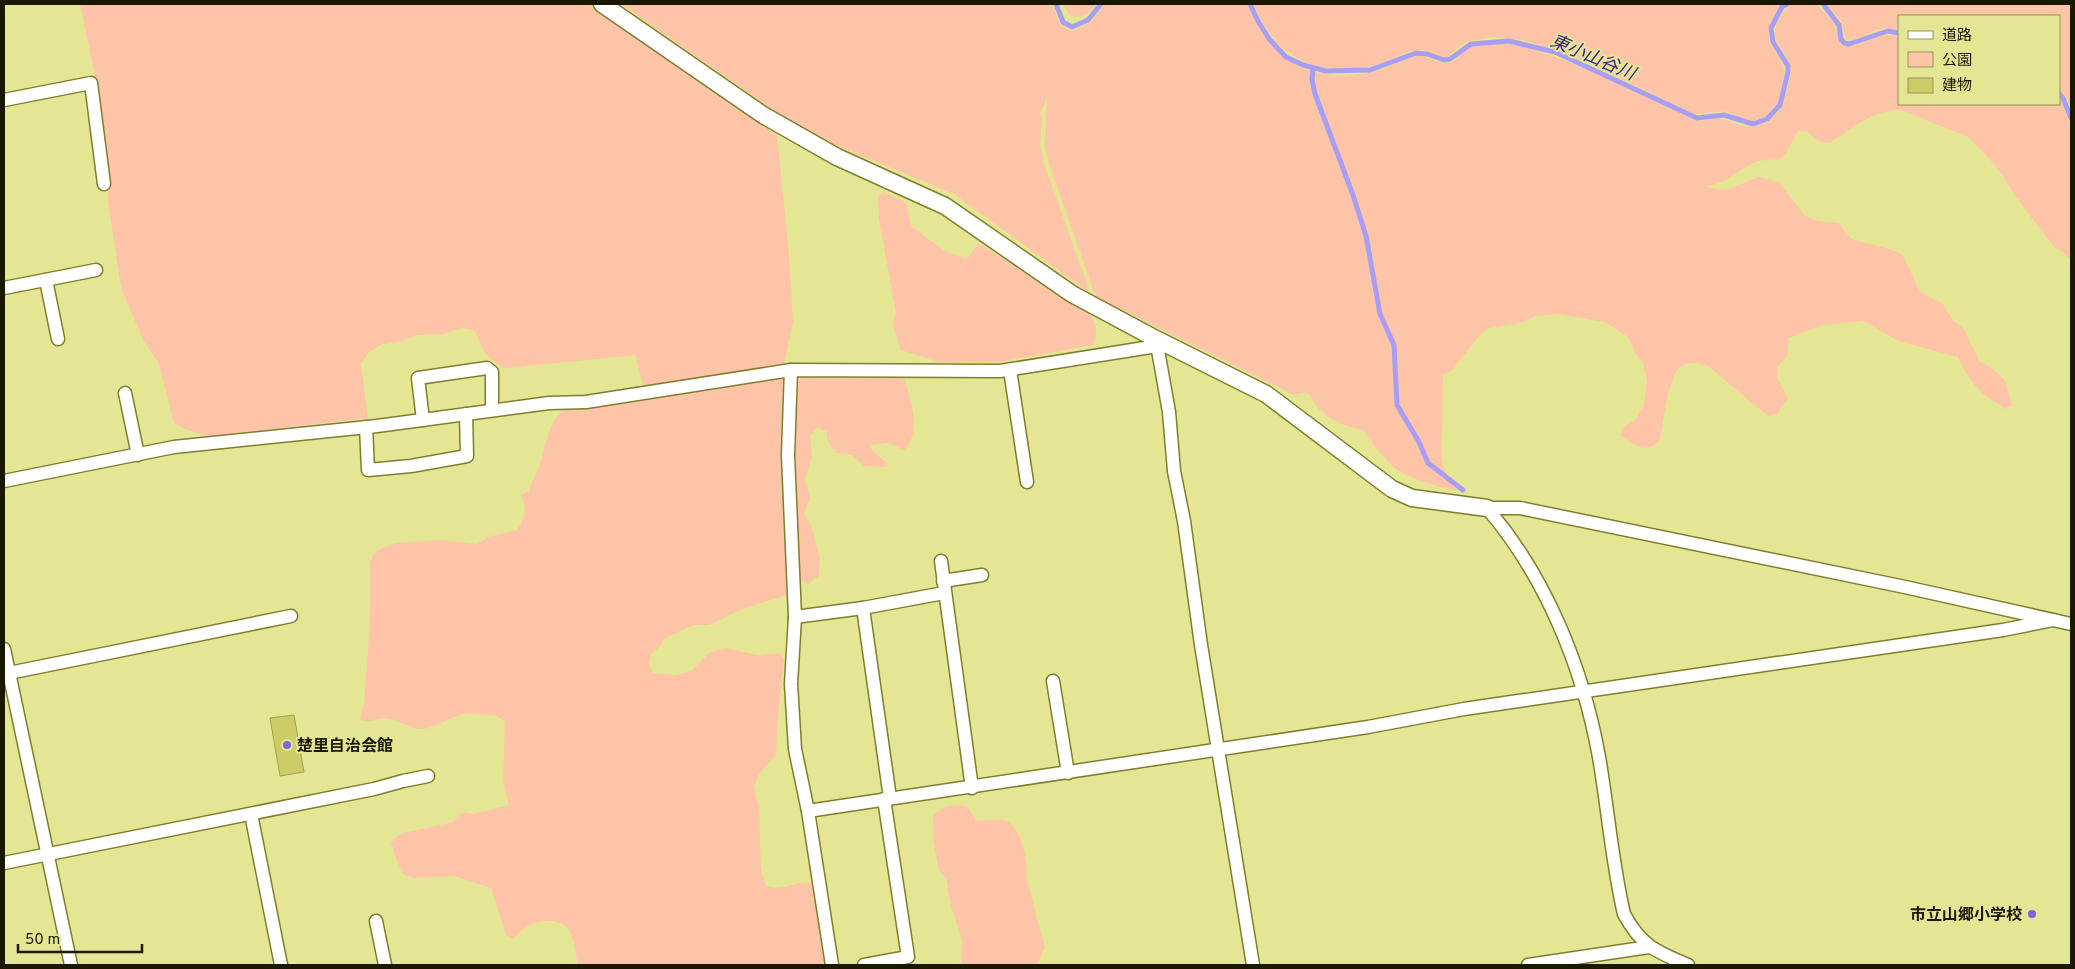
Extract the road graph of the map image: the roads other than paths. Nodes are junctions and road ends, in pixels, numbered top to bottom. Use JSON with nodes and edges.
{"nodes":[{"id":1,"x":602,"y":4,"type":"edge"},
{"id":2,"x":4,"y":100,"type":"edge"},
{"id":3,"x":104,"y":184,"type":"dead end"},
{"id":4,"x":96,"y":270,"type":"dead end"},
{"id":5,"x":46,"y":280,"type":"junction"},
{"id":6,"x":4,"y":288,"type":"edge"},
{"id":7,"x":58,"y":339,"type":"dead end"},
{"id":8,"x":1157,"y":343,"type":"junction"},
{"id":9,"x":791,"y":370,"type":"junction"},
{"id":10,"x":1010,"y":370,"type":"junction"},
{"id":11,"x":125,"y":393,"type":"dead end"},
{"id":12,"x":492,"y":410,"type":"junction"},
{"id":13,"x":466,"y":414,"type":"junction"},
{"id":14,"x":423,"y":420,"type":"junction"},
{"id":15,"x":366,"y":427,"type":"junction"},
{"id":16,"x":138,"y":455,"type":"junction"},
{"id":17,"x":4,"y":481,"type":"edge"},
{"id":18,"x":1027,"y":482,"type":"dead end"},
{"id":19,"x":1487,"y":508,"type":"junction"},
{"id":20,"x":941,"y":561,"type":"dead end"},
{"id":21,"x":982,"y":575,"type":"dead end"},
{"id":22,"x":944,"y":587,"type":"junction"},
{"id":23,"x":863,"y":608,"type":"junction"},
{"id":24,"x":291,"y":616,"type":"dead end"},
{"id":25,"x":795,"y":616,"type":"junction"},
{"id":26,"x":2052,"y":620,"type":"junction"},
{"id":27,"x":2071,"y":624,"type":"edge"},
{"id":28,"x":4,"y":649,"type":"edge"},
{"id":29,"x":6,"y":673,"type":"edge"},
{"id":30,"x":1053,"y":681,"type":"dead end"},
{"id":31,"x":1584,"y":691,"type":"junction"},
{"id":32,"x":1219,"y":750,"type":"junction"},
{"id":33,"x":1068,"y":773,"type":"junction"},
{"id":34,"x":428,"y":776,"type":"dead end"},
{"id":35,"x":972,"y":788,"type":"junction"},
{"id":36,"x":887,"y":799,"type":"junction"},
{"id":37,"x":808,"y":811,"type":"junction"},
{"id":38,"x":251,"y":814,"type":"junction"},
{"id":39,"x":47,"y":855,"type":"junction"},
{"id":40,"x":4,"y":864,"type":"edge"},
{"id":41,"x":376,"y":921,"type":"dead end"},
{"id":42,"x":1649,"y":947,"type":"junction"},
{"id":43,"x":70,"y":965,"type":"edge"},
{"id":44,"x":281,"y":965,"type":"edge"},
{"id":45,"x":384,"y":965,"type":"edge"},
{"id":46,"x":832,"y":965,"type":"edge"},
{"id":47,"x":864,"y":965,"type":"edge"},
{"id":48,"x":1253,"y":965,"type":"edge"},
{"id":49,"x":1528,"y":965,"type":"edge"},
{"id":50,"x":1688,"y":965,"type":"edge"}],
"edges":[{"from":1,"to":8,"type":"street"},
{"from":2,"to":3,"type":"street"},
{"from":4,"to":5,"type":"street"},
{"from":5,"to":6,"type":"street"},
{"from":5,"to":7,"type":"street"},
{"from":8,"to":10,"type":"street"},
{"from":8,"to":19,"type":"street"},
{"from":8,"to":32,"type":"street"},
{"from":9,"to":10,"type":"street"},
{"from":9,"to":12,"type":"street"},
{"from":9,"to":25,"type":"street"},
{"from":10,"to":18,"type":"street"},
{"from":11,"to":16,"type":"street"},
{"from":12,"to":13,"type":"street"},
{"from":12,"to":14,"type":"street"},
{"from":13,"to":14,"type":"street"},
{"from":13,"to":15,"type":"street"},
{"from":14,"to":15,"type":"street"},
{"from":15,"to":16,"type":"street"},
{"from":16,"to":17,"type":"street"},
{"from":19,"to":26,"type":"street"},
{"from":19,"to":31,"type":"street"},
{"from":20,"to":22,"type":"street"},
{"from":21,"to":22,"type":"street"},
{"from":22,"to":23,"type":"street"},
{"from":22,"to":35,"type":"street"},
{"from":23,"to":25,"type":"street"},
{"from":23,"to":36,"type":"street"},
{"from":24,"to":29,"type":"street"},
{"from":25,"to":37,"type":"street"},
{"from":26,"to":27,"type":"street"},
{"from":26,"to":31,"type":"street"},
{"from":28,"to":29,"type":"street"},
{"from":29,"to":39,"type":"street"},
{"from":30,"to":33,"type":"street"},
{"from":31,"to":32,"type":"street"},
{"from":31,"to":42,"type":"street"},
{"from":32,"to":33,"type":"street"},
{"from":32,"to":48,"type":"street"},
{"from":33,"to":35,"type":"street"},
{"from":34,"to":38,"type":"street"},
{"from":35,"to":36,"type":"street"},
{"from":36,"to":37,"type":"street"},
{"from":36,"to":47,"type":"street"},
{"from":37,"to":46,"type":"street"},
{"from":38,"to":39,"type":"street"},
{"from":38,"to":44,"type":"street"},
{"from":39,"to":40,"type":"street"},
{"from":39,"to":43,"type":"street"},
{"from":41,"to":45,"type":"street"},
{"from":42,"to":49,"type":"street"},
{"from":42,"to":50,"type":"street"}]}
